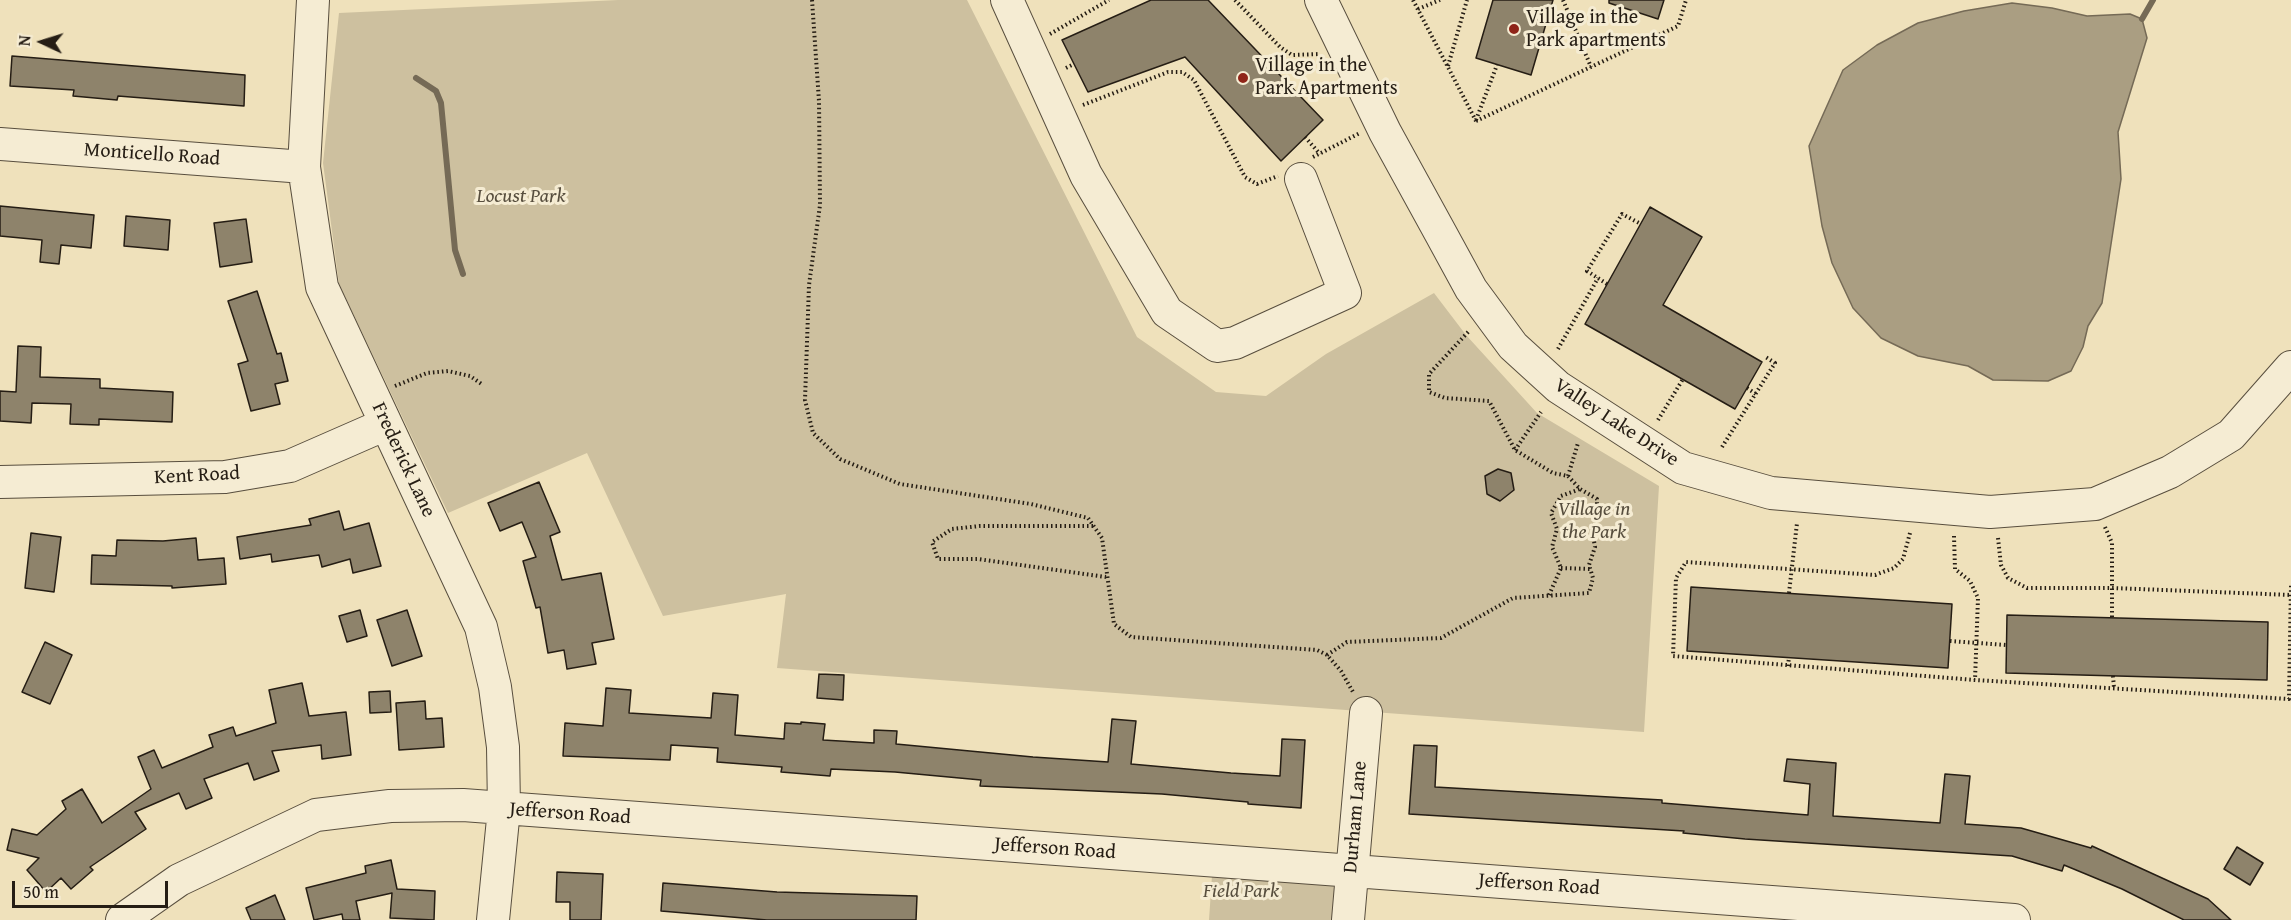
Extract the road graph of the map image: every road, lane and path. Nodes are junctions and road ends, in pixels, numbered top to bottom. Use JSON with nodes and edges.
{"nodes":[{"id":1,"x":313,"y":0,"type":"edge"},
{"id":2,"x":812,"y":0,"type":"edge"},
{"id":3,"x":1007,"y":0,"type":"edge"},
{"id":4,"x":1109,"y":0,"type":"edge"},
{"id":5,"x":1236,"y":0,"type":"edge"},
{"id":6,"x":1321,"y":0,"type":"edge"},
{"id":7,"x":1413,"y":0,"type":"edge"},
{"id":8,"x":1440,"y":0,"type":"edge"},
{"id":9,"x":1467,"y":0,"type":"edge"},
{"id":10,"x":1563,"y":0,"type":"edge"},
{"id":11,"x":1686,"y":0,"type":"edge"},
{"id":12,"x":1418,"y":9,"type":"junction"},
{"id":13,"x":1047,"y":40,"type":"dead end"},
{"id":14,"x":1321,"y":53,"type":"dead end"},
{"id":15,"x":1497,"y":65,"type":"dead end"},
{"id":16,"x":1448,"y":66,"type":"junction"},
{"id":17,"x":1591,"y":67,"type":"junction"},
{"id":18,"x":1078,"y":107,"type":"dead end"},
{"id":19,"x":1476,"y":121,"type":"junction"},
{"id":20,"x":1362,"y":132,"type":"dead end"},
{"id":21,"x":1305,"y":137,"type":"dead end"},
{"id":22,"x":0,"y":144,"type":"edge"},
{"id":23,"x":1320,"y":154,"type":"junction"},
{"id":24,"x":303,"y":167,"type":"junction"},
{"id":25,"x":1297,"y":171,"type":"junction"},
{"id":26,"x":1641,"y":224,"type":"dead end"},
{"id":27,"x":1598,"y":278,"type":"junction"},
{"id":28,"x":1607,"y":284,"type":"dead end"},
{"id":29,"x":1469,"y":331,"type":"dead end"},
{"id":30,"x":1558,"y":349,"type":"dead end"},
{"id":31,"x":1764,"y":356,"type":"dead end"},
{"id":32,"x":2291,"y":367,"type":"edge"},
{"id":33,"x":1683,"y":379,"type":"dead end"},
{"id":34,"x":483,"y":385,"type":"dead end"},
{"id":35,"x":1748,"y":388,"type":"dead end"},
{"id":36,"x":1756,"y":394,"type":"junction"},
{"id":37,"x":379,"y":411,"type":"junction"},
{"id":38,"x":1541,"y":412,"type":"dead end"},
{"id":39,"x":1658,"y":420,"type":"dead end"},
{"id":40,"x":1578,"y":442,"type":"dead end"},
{"id":41,"x":1722,"y":447,"type":"dead end"},
{"id":42,"x":1515,"y":450,"type":"junction"},
{"id":43,"x":1568,"y":476,"type":"junction"},
{"id":44,"x":0,"y":482,"type":"edge"},
{"id":45,"x":1580,"y":489,"type":"junction"},
{"id":46,"x":1797,"y":523,"type":"dead end"},
{"id":47,"x":2104,"y":524,"type":"dead end"},
{"id":48,"x":1094,"y":526,"type":"junction"},
{"id":49,"x":1910,"y":533,"type":"dead end"},
{"id":50,"x":1954,"y":536,"type":"dead end"},
{"id":51,"x":1998,"y":538,"type":"dead end"},
{"id":52,"x":1561,"y":568,"type":"junction"},
{"id":53,"x":1590,"y":569,"type":"junction"},
{"id":54,"x":1791,"y":569,"type":"junction"},
{"id":55,"x":1106,"y":577,"type":"junction"},
{"id":56,"x":2291,"y":585,"type":"edge"},
{"id":57,"x":2114,"y":588,"type":"junction"},
{"id":58,"x":1789,"y":593,"type":"dead end"},
{"id":59,"x":2291,"y":595,"type":"edge"},
{"id":60,"x":1549,"y":596,"type":"junction"},
{"id":61,"x":2112,"y":618,"type":"dead end"},
{"id":62,"x":1950,"y":641,"type":"dead end"},
{"id":63,"x":1976,"y":643,"type":"junction"},
{"id":64,"x":2007,"y":645,"type":"dead end"},
{"id":65,"x":1327,"y":655,"type":"junction"},
{"id":66,"x":1789,"y":657,"type":"dead end"},
{"id":67,"x":1788,"y":666,"type":"junction"},
{"id":68,"x":2113,"y":676,"type":"dead end"},
{"id":69,"x":1975,"y":680,"type":"junction"},
{"id":70,"x":2114,"y":688,"type":"junction"},
{"id":71,"x":1366,"y":713,"type":"joint"},
{"id":72,"x":504,"y":809,"type":"junction"},
{"id":73,"x":1351,"y":872,"type":"junction"},
{"id":74,"x":122,"y":920,"type":"edge"},
{"id":75,"x":493,"y":920,"type":"edge"},
{"id":76,"x":1348,"y":920,"type":"edge"},
{"id":77,"x":2014,"y":920,"type":"edge"}],
"edges":[{"from":1,"to":24,"type":"street","name":"Frederick Lane"},
{"from":2,"to":48,"type":"path"},
{"from":3,"to":25,"type":"street"},
{"from":4,"to":13,"type":"path"},
{"from":5,"to":14,"type":"path"},
{"from":6,"to":32,"type":"street","name":"Valley Lake Drive"},
{"from":7,"to":12,"type":"path"},
{"from":8,"to":12,"type":"path"},
{"from":9,"to":16,"type":"path"},
{"from":10,"to":17,"type":"path"},
{"from":11,"to":17,"type":"path"},
{"from":12,"to":16,"type":"path"},
{"from":15,"to":19,"type":"path"},
{"from":16,"to":19,"type":"path"},
{"from":17,"to":19,"type":"path"},
{"from":18,"to":25,"type":"path"},
{"from":20,"to":23,"type":"path"},
{"from":21,"to":23,"type":"path"},
{"from":22,"to":24,"type":"street","name":"Monticello Road"},
{"from":23,"to":25,"type":"path"},
{"from":24,"to":37,"type":"street","name":"Frederick Lane"},
{"from":26,"to":27,"type":"path"},
{"from":27,"to":28,"type":"path"},
{"from":27,"to":30,"type":"path"},
{"from":29,"to":42,"type":"path"},
{"from":31,"to":36,"type":"path"},
{"from":33,"to":39,"type":"path"},
{"from":34,"to":37,"type":"path"},
{"from":35,"to":36,"type":"path"},
{"from":36,"to":41,"type":"path"},
{"from":37,"to":44,"type":"street","name":"Kent Road"},
{"from":37,"to":72,"type":"street","name":"Frederick Lane"},
{"from":38,"to":42,"type":"path"},
{"from":40,"to":43,"type":"path"},
{"from":42,"to":43,"type":"path"},
{"from":43,"to":45,"type":"path"},
{"from":45,"to":52,"type":"path"},
{"from":45,"to":53,"type":"path"},
{"from":46,"to":54,"type":"path"},
{"from":47,"to":57,"type":"path"},
{"from":48,"to":55,"type":"path"},
{"from":48,"to":55,"type":"path"},
{"from":49,"to":54,"type":"path"},
{"from":50,"to":63,"type":"path"},
{"from":51,"to":57,"type":"path"},
{"from":52,"to":53,"type":"path"},
{"from":52,"to":60,"type":"path"},
{"from":53,"to":60,"type":"path"},
{"from":54,"to":58,"type":"path"},
{"from":54,"to":67,"type":"path"},
{"from":55,"to":65,"type":"path"},
{"from":56,"to":59,"type":"path"},
{"from":57,"to":59,"type":"path"},
{"from":57,"to":61,"type":"path"},
{"from":59,"to":70,"type":"path"},
{"from":60,"to":65,"type":"path"},
{"from":62,"to":63,"type":"path"},
{"from":63,"to":64,"type":"path"},
{"from":63,"to":69,"type":"path"},
{"from":65,"to":71,"type":"path"},
{"from":66,"to":67,"type":"path"},
{"from":67,"to":69,"type":"path"},
{"from":68,"to":70,"type":"path"},
{"from":69,"to":70,"type":"path"},
{"from":71,"to":73,"type":"street","name":"Durham Lane"},
{"from":72,"to":73,"type":"street","name":"Jefferson Road"},
{"from":72,"to":74,"type":"street","name":"Jefferson Road"},
{"from":72,"to":75,"type":"street","name":"Frederick Lane"},
{"from":73,"to":76,"type":"street","name":"Durham Lane"},
{"from":73,"to":77,"type":"street","name":"Jefferson Road"}]}
